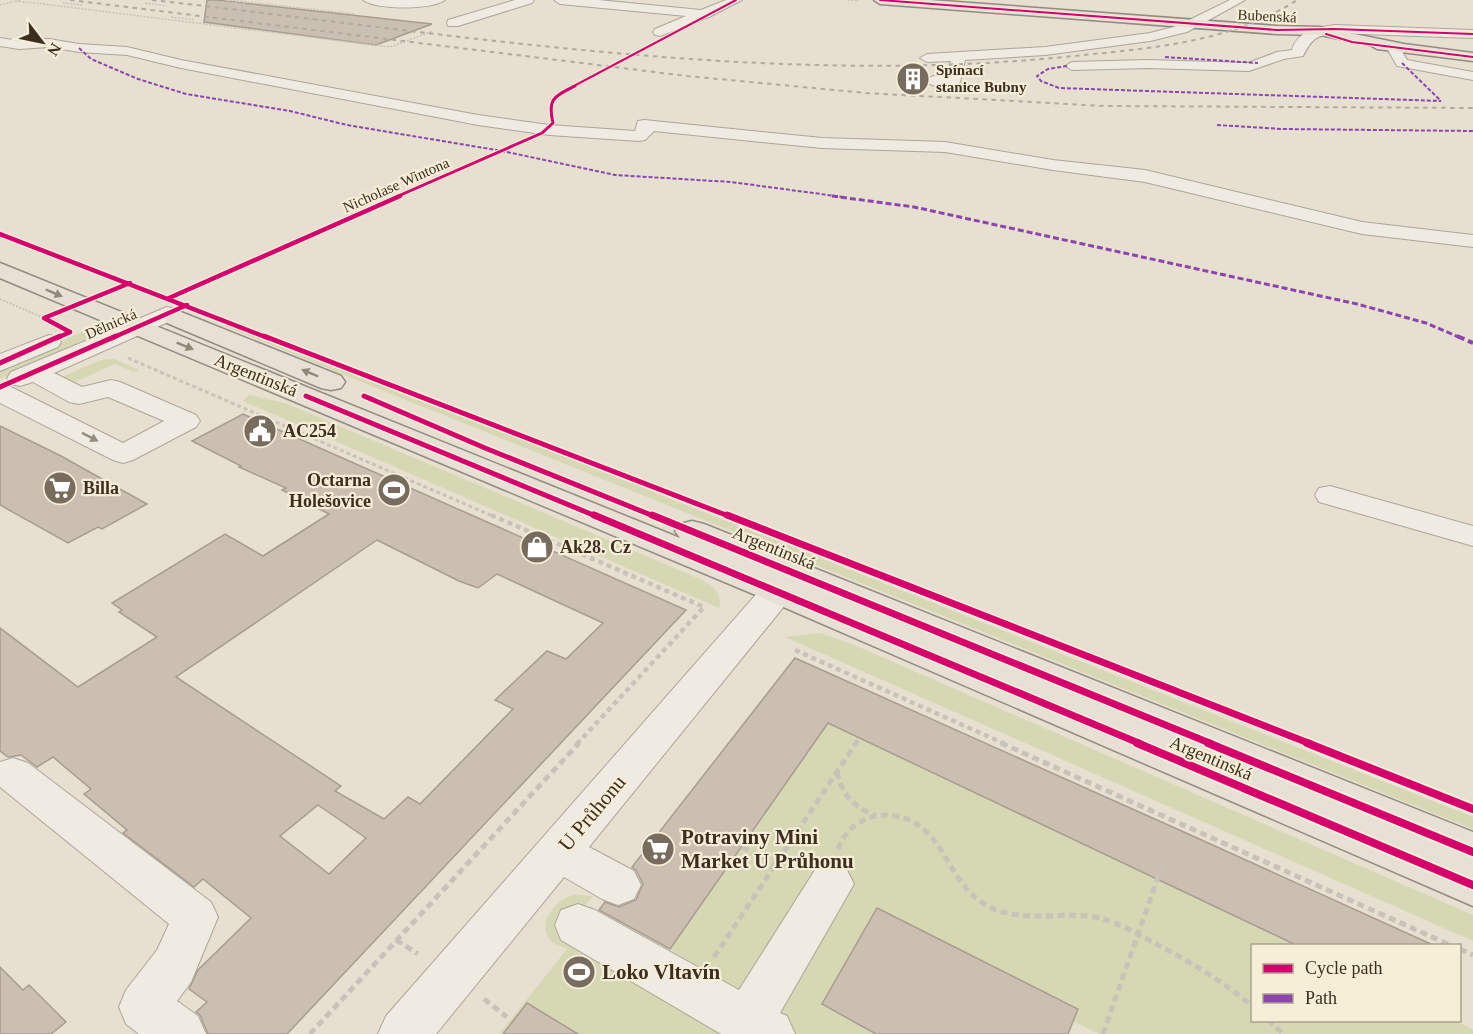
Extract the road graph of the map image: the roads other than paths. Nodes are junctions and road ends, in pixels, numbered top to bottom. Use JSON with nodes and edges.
{"nodes":[{"id":1,"x":369,"y":0,"type":"edge"},
{"id":2,"x":439,"y":0,"type":"edge"},
{"id":3,"x":528,"y":0,"type":"edge"},
{"id":4,"x":560,"y":0,"type":"edge"},
{"id":5,"x":736,"y":0,"type":"edge"},
{"id":6,"x":880,"y":0,"type":"edge"},
{"id":7,"x":1239,"y":0,"type":"edge"},
{"id":8,"x":976,"y":3,"type":"edge"},
{"id":9,"x":705,"y":14,"type":"junction"},
{"id":10,"x":453,"y":23,"type":"dead end"},
{"id":11,"x":1191,"y":24,"type":"junction"},
{"id":12,"x":660,"y":32,"type":"dead end"},
{"id":13,"x":1316,"y":33,"type":"junction"},
{"id":14,"x":1473,"y":34,"type":"edge"},
{"id":15,"x":0,"y":42,"type":"edge"},
{"id":16,"x":1390,"y":44,"type":"junction"},
{"id":17,"x":1473,"y":52,"type":"edge"},
{"id":18,"x":957,"y":57,"type":"junction"},
{"id":19,"x":1473,"y":57,"type":"edge"},
{"id":20,"x":927,"y":58,"type":"dead end"},
{"id":21,"x":1067,"y":66,"type":"dead end"},
{"id":22,"x":1473,"y":67,"type":"edge"},
{"id":23,"x":1473,"y":76,"type":"edge"},
{"id":24,"x":933,"y":81,"type":"dead end"},
{"id":25,"x":1473,"y":241,"type":"edge"},
{"id":26,"x":0,"y":254,"type":"edge"},
{"id":27,"x":0,"y":270,"type":"edge"},
{"id":28,"x":157,"y":308,"type":"junction"},
{"id":29,"x":111,"y":316,"type":"junction"},
{"id":30,"x":0,"y":363,"type":"edge"},
{"id":31,"x":40,"y":369,"type":"junction"},
{"id":32,"x":0,"y":387,"type":"edge"},
{"id":33,"x":0,"y":392,"type":"edge"},
{"id":34,"x":80,"y":396,"type":"junction"},
{"id":35,"x":57,"y":421,"type":"junction"},
{"id":36,"x":1330,"y":495,"type":"dead end"},
{"id":37,"x":1473,"y":536,"type":"edge"},
{"id":38,"x":778,"y":591,"type":"junction"},
{"id":39,"x":13,"y":774,"type":"dead end"},
{"id":40,"x":559,"y":852,"type":"junction"},
{"id":41,"x":1473,"y":852,"type":"edge"},
{"id":42,"x":831,"y":884,"type":"road end"},
{"id":43,"x":618,"y":885,"type":"dead end"},
{"id":44,"x":1473,"y":885,"type":"edge"},
{"id":45,"x":578,"y":925,"type":"dead end"},
{"id":46,"x":758,"y":1028,"type":"edge"},
{"id":47,"x":180,"y":1034,"type":"edge"},
{"id":48,"x":404,"y":1034,"type":"edge"}],
"edges":[{"from":1,"to":2,"type":"street"},
{"from":3,"to":10,"type":"street"},
{"from":4,"to":9,"type":"street"},
{"from":5,"to":9,"type":"street"},
{"from":6,"to":8,"type":"main road","name":"Bubenská"},
{"from":7,"to":11,"type":"street"},
{"from":8,"to":11,"type":"main road","name":"Bubenská"},
{"from":9,"to":12,"type":"street"},
{"from":11,"to":13,"type":"main road","name":"Bubenská"},
{"from":11,"to":18,"type":"street"},
{"from":13,"to":16,"type":"main road"},
{"from":13,"to":16,"type":"main road"},
{"from":13,"to":21,"type":"street"},
{"from":14,"to":16,"type":"street"},
{"from":15,"to":25,"type":"street"},
{"from":16,"to":17,"type":"street"},
{"from":16,"to":19,"type":"main road"},
{"from":16,"to":22,"type":"street"},
{"from":16,"to":23,"type":"street"},
{"from":18,"to":20,"type":"street"},
{"from":18,"to":24,"type":"street"},
{"from":26,"to":28,"type":"main road","name":"Argentinská"},
{"from":27,"to":29,"type":"main road","name":"Argentinská","one_way":true},
{"from":28,"to":29,"type":"main road","name":"Argentinská"},
{"from":28,"to":31,"type":"street","name":"Dělnická"},
{"from":28,"to":38,"type":"main road","name":"Argentinská","one_way":true},
{"from":41,"to":28,"type":"main road","name":"Argentinská","one_way":true},
{"from":29,"to":30,"type":"street","name":"Dělnická"},
{"from":31,"to":32,"type":"street","name":"Dělnická"},
{"from":31,"to":34,"type":"street"},
{"from":33,"to":35,"type":"street"},
{"from":34,"to":35,"type":"street"},
{"from":35,"to":34,"type":"street","one_way":true},
{"from":36,"to":37,"type":"street"},
{"from":38,"to":40,"type":"street","name":"U Průhonu"},
{"from":38,"to":44,"type":"main road","name":"Argentinská"},
{"from":39,"to":47,"type":"street"},
{"from":40,"to":43,"type":"street"},
{"from":40,"to":48,"type":"street","name":"U Průhonu"},
{"from":42,"to":46,"type":"street"},
{"from":45,"to":46,"type":"street"}]}
